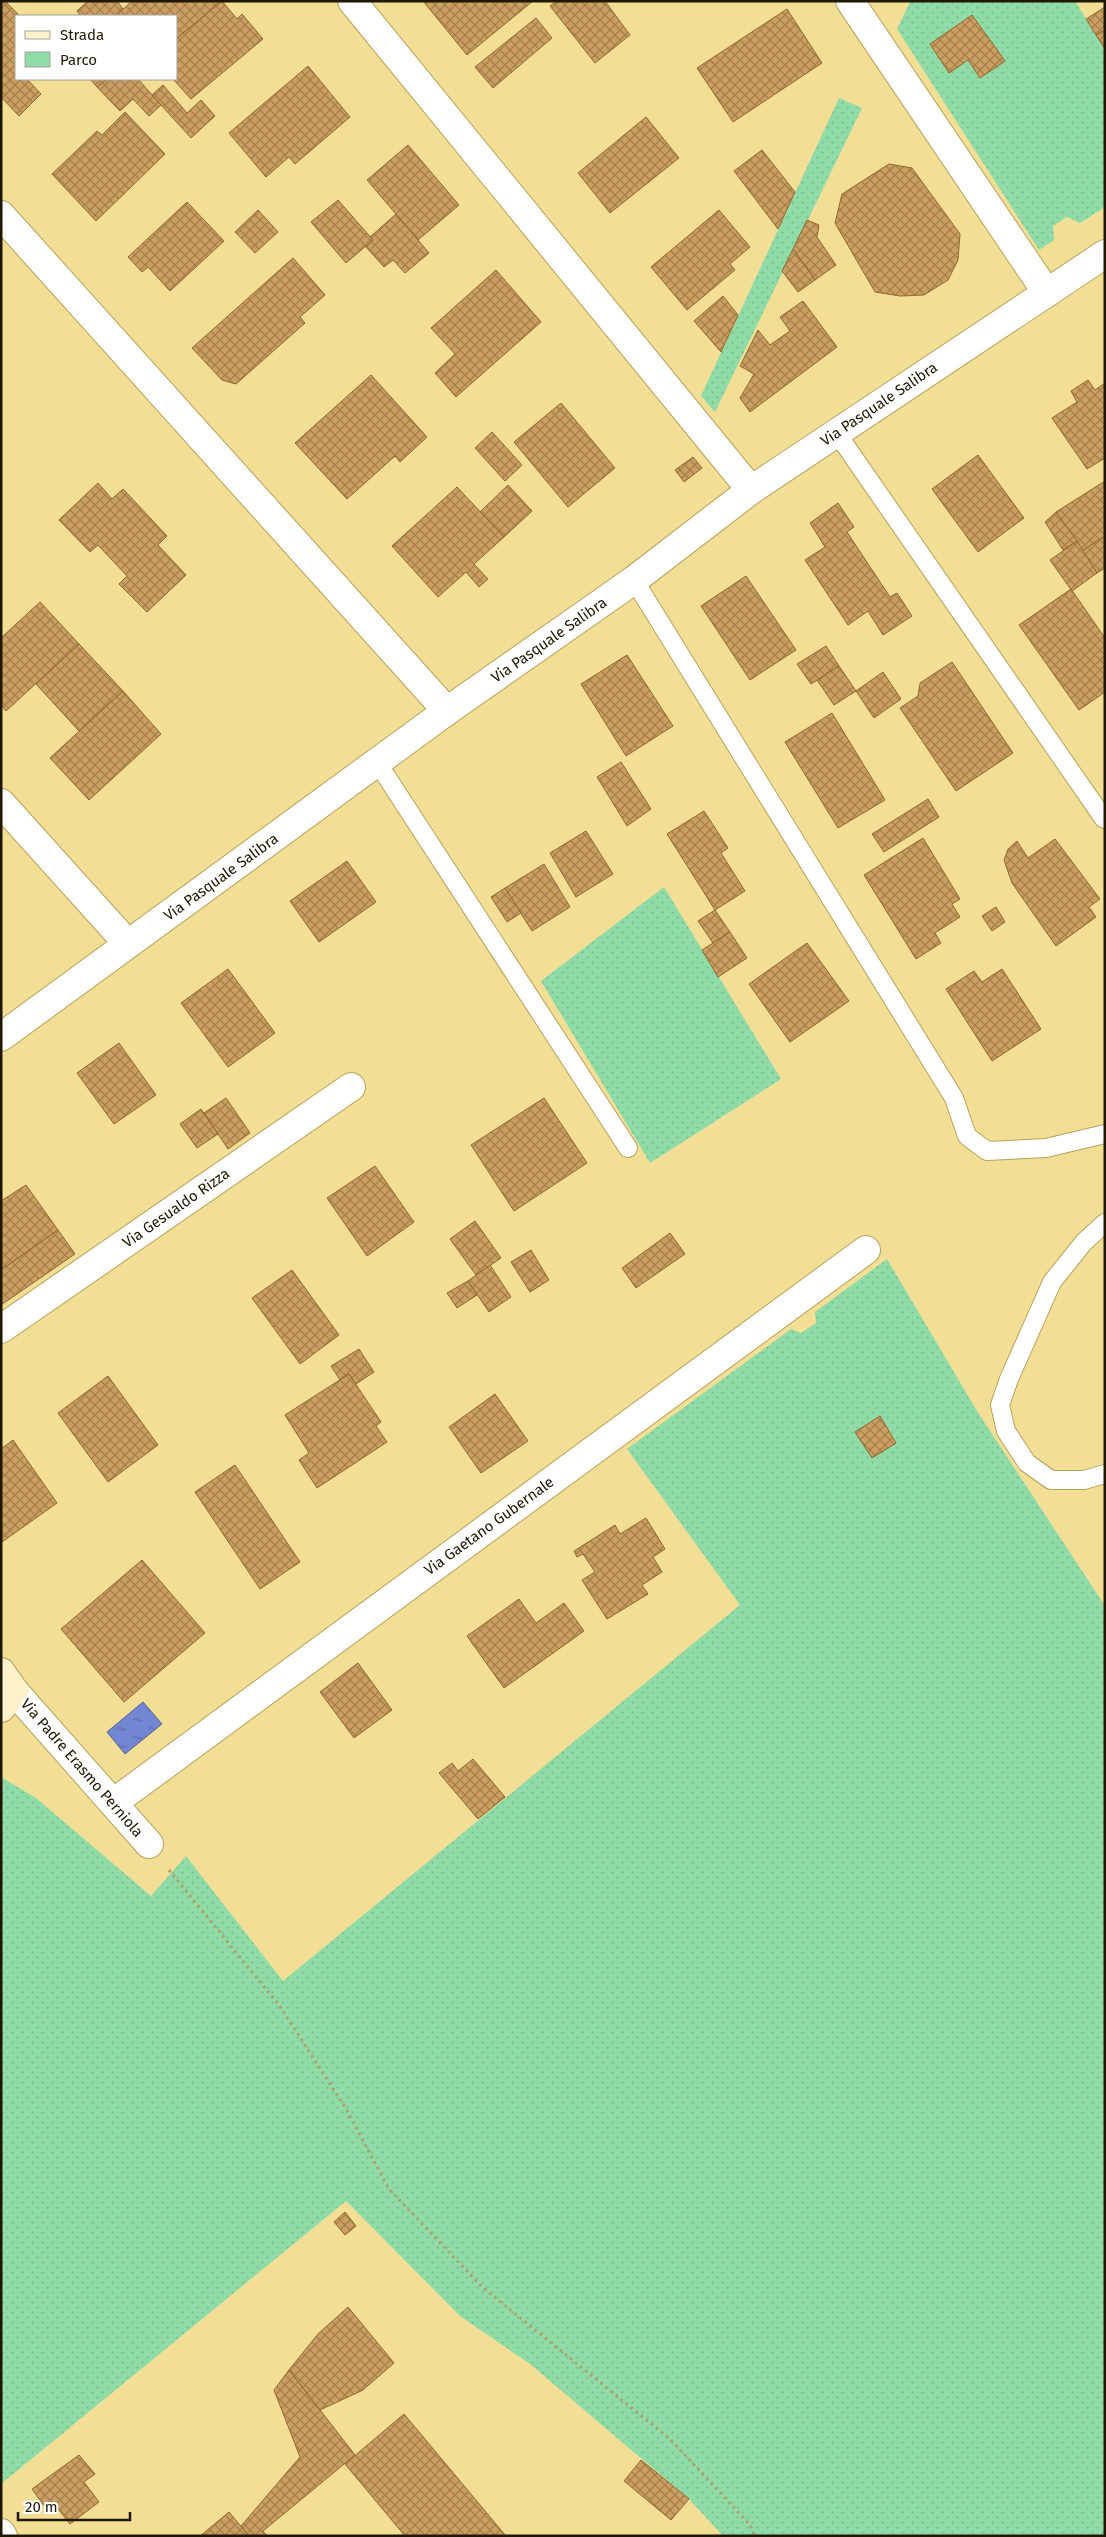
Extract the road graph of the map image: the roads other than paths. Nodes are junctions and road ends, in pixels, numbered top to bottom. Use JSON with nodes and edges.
{"nodes":[{"id":1,"x":352,"y":1,"type":"edge"},
{"id":2,"x":850,"y":1,"type":"edge"},
{"id":3,"x":1,"y":215,"type":"edge"},
{"id":4,"x":1105,"y":254,"type":"edge"},
{"id":5,"x":1047,"y":292,"type":"junction"},
{"id":6,"x":836,"y":432,"type":"junction"},
{"id":7,"x":751,"y":490,"type":"junction"},
{"id":8,"x":634,"y":580,"type":"junction"},
{"id":9,"x":447,"y":711,"type":"junction"},
{"id":10,"x":377,"y":762,"type":"junction"},
{"id":11,"x":1,"y":803,"type":"edge"},
{"id":12,"x":1104,"y":820,"type":"edge"},
{"id":13,"x":128,"y":944,"type":"junction"},
{"id":14,"x":1,"y":1037,"type":"edge"},
{"id":15,"x":351,"y":1086,"type":"dead end"},
{"id":16,"x":1105,"y":1134,"type":"edge"},
{"id":17,"x":628,"y":1148,"type":"dead end"},
{"id":18,"x":1105,"y":1222,"type":"edge"},
{"id":19,"x":866,"y":1250,"type":"dead end"},
{"id":20,"x":1,"y":1329,"type":"edge"},
{"id":21,"x":1105,"y":1474,"type":"edge"},
{"id":22,"x":6,"y":1690,"type":"edge"},
{"id":23,"x":112,"y":1803,"type":"junction"},
{"id":24,"x":149,"y":1844,"type":"road end"}],
"edges":[{"from":1,"to":7,"type":"street"},
{"from":2,"to":5,"type":"street"},
{"from":3,"to":9,"type":"street"},
{"from":4,"to":5,"type":"street","name":"Via Pasquale Salibra"},
{"from":5,"to":6,"type":"street","name":"Via Pasquale Salibra"},
{"from":6,"to":7,"type":"street","name":"Via Pasquale Salibra"},
{"from":6,"to":12,"type":"lane"},
{"from":7,"to":8,"type":"street","name":"Via Pasquale Salibra"},
{"from":8,"to":9,"type":"street","name":"Via Pasquale Salibra"},
{"from":8,"to":16,"type":"lane"},
{"from":9,"to":10,"type":"street","name":"Via Pasquale Salibra"},
{"from":10,"to":13,"type":"street","name":"Via Pasquale Salibra"},
{"from":10,"to":17,"type":"lane"},
{"from":11,"to":13,"type":"street"},
{"from":13,"to":14,"type":"street","name":"Via Pasquale Salibra"},
{"from":15,"to":20,"type":"street","name":"Via Gesualdo Rizza"},
{"from":18,"to":21,"type":"lane"},
{"from":19,"to":23,"type":"street","name":"Via Gaetano Gubernale"},
{"from":22,"to":23,"type":"street","name":"Via Padre Erasmo Perniola"},
{"from":23,"to":24,"type":"street","name":"Via Padre Erasmo Perniola"}]}
